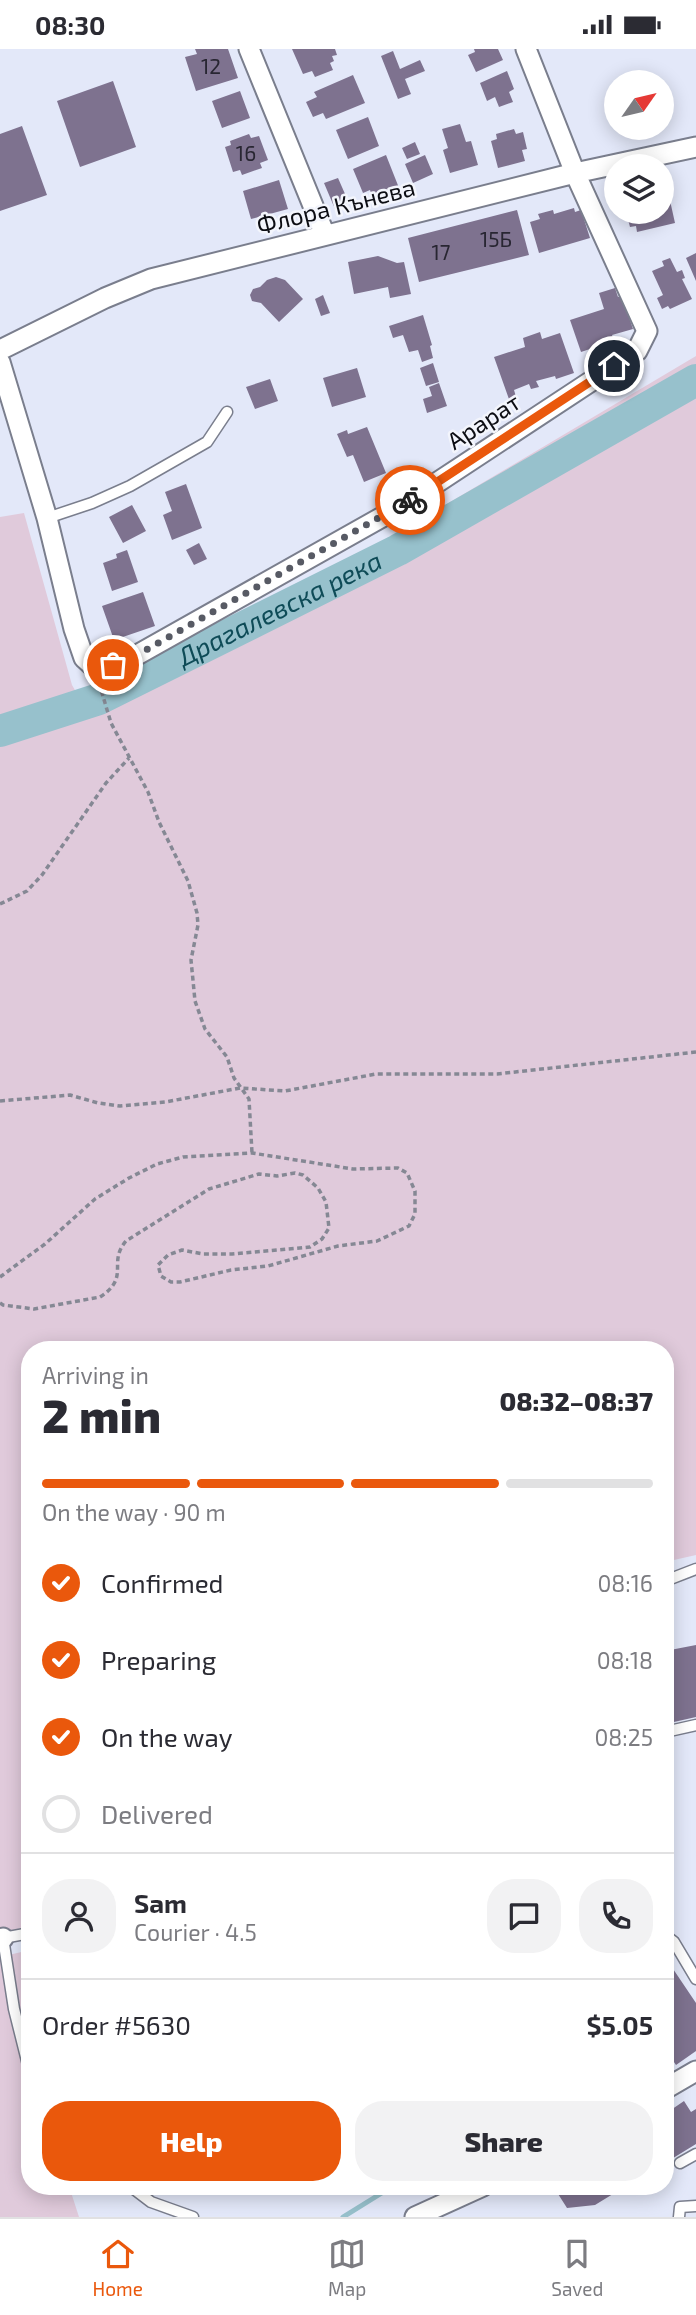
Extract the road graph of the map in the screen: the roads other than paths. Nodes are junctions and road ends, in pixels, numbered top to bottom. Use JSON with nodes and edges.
{"nodes":[{"id":1,"x":249,"y":49,"type":"edge"},
{"id":2,"x":526,"y":49,"type":"edge"},
{"id":3,"x":696,"y":147,"type":"edge"},
{"id":4,"x":575,"y":173,"type":"junction"},
{"id":5,"x":325,"y":235,"type":"junction"},
{"id":6,"x":0,"y":349,"type":"edge"},
{"id":7,"x":0,"y":362,"type":"edge"},
{"id":8,"x":227,"y":412,"type":"dead end"},
{"id":9,"x":47,"y":517,"type":"junction"},
{"id":10,"x":696,"y":1569,"type":"edge"},
{"id":11,"x":674,"y":1578,"type":"edge"},
{"id":12,"x":696,"y":1725,"type":"edge"},
{"id":13,"x":674,"y":1730,"type":"edge"},
{"id":14,"x":21,"y":1935,"type":"edge"},
{"id":15,"x":1,"y":1938,"type":"edge"},
{"id":16,"x":674,"y":1942,"type":"edge"},
{"id":17,"x":696,"y":1979,"type":"edge"},
{"id":18,"x":21,"y":2037,"type":"edge"},
{"id":19,"x":696,"y":2071,"type":"edge"},
{"id":20,"x":674,"y":2084,"type":"edge"},
{"id":21,"x":696,"y":2154,"type":"edge"},
{"id":22,"x":680,"y":2163,"type":"dead end"},
{"id":23,"x":142,"y":2195,"type":"edge"},
{"id":24,"x":463,"y":2195,"type":"edge"},
{"id":25,"x":696,"y":2206,"type":"edge"},
{"id":26,"x":193,"y":2217,"type":"edge"},
{"id":27,"x":415,"y":2217,"type":"edge"},
{"id":28,"x":679,"y":2217,"type":"edge"}],
"edges":[{"from":1,"to":5,"type":"street"},
{"from":2,"to":4,"type":"street","name":"Арарат"},
{"from":3,"to":4,"type":"street","name":"Флора Кънева"},
{"from":4,"to":5,"type":"street","name":"Флора Кънева"},
{"from":4,"to":9,"type":"street","name":"Арарат"},
{"from":5,"to":6,"type":"street","name":"Флора Кънева"},
{"from":7,"to":9,"type":"street"},
{"from":8,"to":9,"type":"lane"},
{"from":10,"to":11,"type":"lane"},
{"from":12,"to":13,"type":"lane"},
{"from":14,"to":15,"type":"lane"},
{"from":15,"to":18,"type":"lane"},
{"from":16,"to":17,"type":"lane"},
{"from":19,"to":20,"type":"street"},
{"from":21,"to":22,"type":"lane"},
{"from":23,"to":26,"type":"lane"},
{"from":24,"to":27,"type":"street"},
{"from":25,"to":28,"type":"lane"}]}
